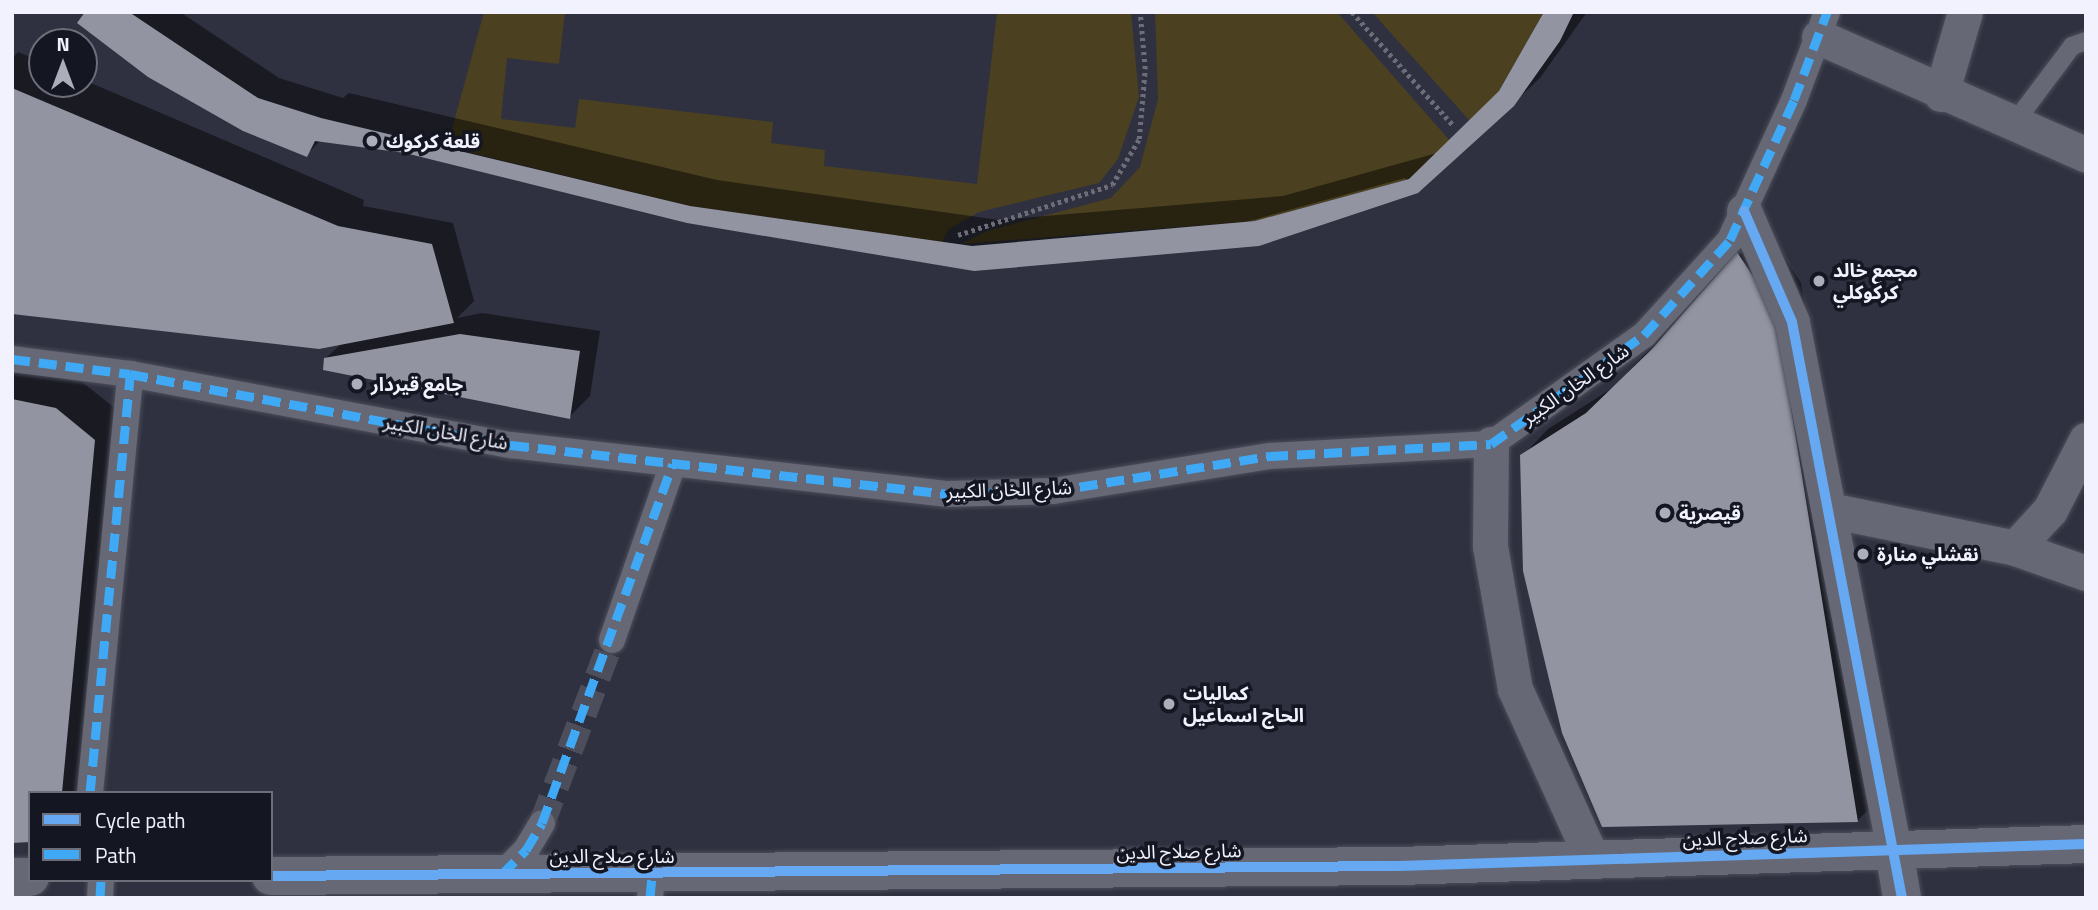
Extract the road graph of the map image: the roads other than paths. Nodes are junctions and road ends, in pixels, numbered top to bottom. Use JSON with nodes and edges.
{"nodes":[{"id":1,"x":1965,"y":12,"type":"edge"},
{"id":2,"x":1823,"y":24,"type":"edge"},
{"id":3,"x":2086,"y":41,"type":"edge"},
{"id":4,"x":1941,"y":94,"type":"junction"},
{"id":5,"x":2015,"y":122,"type":"junction"},
{"id":6,"x":2086,"y":155,"type":"edge"},
{"id":7,"x":1744,"y":211,"type":"junction"},
{"id":8,"x":12,"y":359,"type":"edge"},
{"id":9,"x":130,"y":374,"type":"junction"},
{"id":10,"x":2086,"y":440,"type":"edge"},
{"id":11,"x":1491,"y":444,"type":"junction"},
{"id":12,"x":673,"y":464,"type":"junction"},
{"id":13,"x":1829,"y":510,"type":"junction"},
{"id":14,"x":2015,"y":548,"type":"junction"},
{"id":15,"x":2086,"y":573,"type":"edge"},
{"id":16,"x":612,"y":640,"type":"tunnel mouth"},
{"id":17,"x":90,"y":791,"type":"edge"},
{"id":18,"x":542,"y":823,"type":"tunnel mouth"},
{"id":19,"x":2086,"y":844,"type":"edge"},
{"id":20,"x":1894,"y":850,"type":"junction"},
{"id":21,"x":1592,"y":859,"type":"junction"},
{"id":22,"x":502,"y":874,"type":"junction"},
{"id":23,"x":273,"y":876,"type":"edge"},
{"id":24,"x":1399,"y":882,"type":"edge"},
{"id":25,"x":651,"y":885,"type":"edge"},
{"id":26,"x":1902,"y":898,"type":"edge"}],
"edges":[{"from":1,"to":4,"type":"street"},
{"from":2,"to":4,"type":"street"},
{"from":2,"to":7,"type":"street","name":"شارع الخان الكبير"},
{"from":3,"to":5,"type":"lane"},
{"from":4,"to":5,"type":"street"},
{"from":5,"to":6,"type":"street"},
{"from":7,"to":11,"type":"street","name":"شارع الخان الكبير"},
{"from":7,"to":13,"type":"street"},
{"from":8,"to":9,"type":"street","name":"شارع الخان الكبير"},
{"from":9,"to":12,"type":"street","name":"شارع الخان الكبير"},
{"from":9,"to":17,"type":"street"},
{"from":10,"to":14,"type":"street"},
{"from":11,"to":12,"type":"street","name":"شارع الخان الكبير"},
{"from":11,"to":21,"type":"street"},
{"from":12,"to":16,"type":"street"},
{"from":13,"to":14,"type":"street"},
{"from":13,"to":20,"type":"street"},
{"from":14,"to":15,"type":"street"},
{"from":18,"to":22,"type":"street"},
{"from":19,"to":20,"type":"street","name":"شارع صلاح الدين"},
{"from":20,"to":21,"type":"street","name":"شارع صلاح الدين"},
{"from":20,"to":26,"type":"street"},
{"from":21,"to":24,"type":"street","name":"شارع صلاح الدين"},
{"from":22,"to":23,"type":"street","name":"شارع صلاح الدين"},
{"from":22,"to":25,"type":"street","name":"شارع صلاح الدين"},
{"from":24,"to":25,"type":"street","name":"شارع صلاح الدين"}]}
